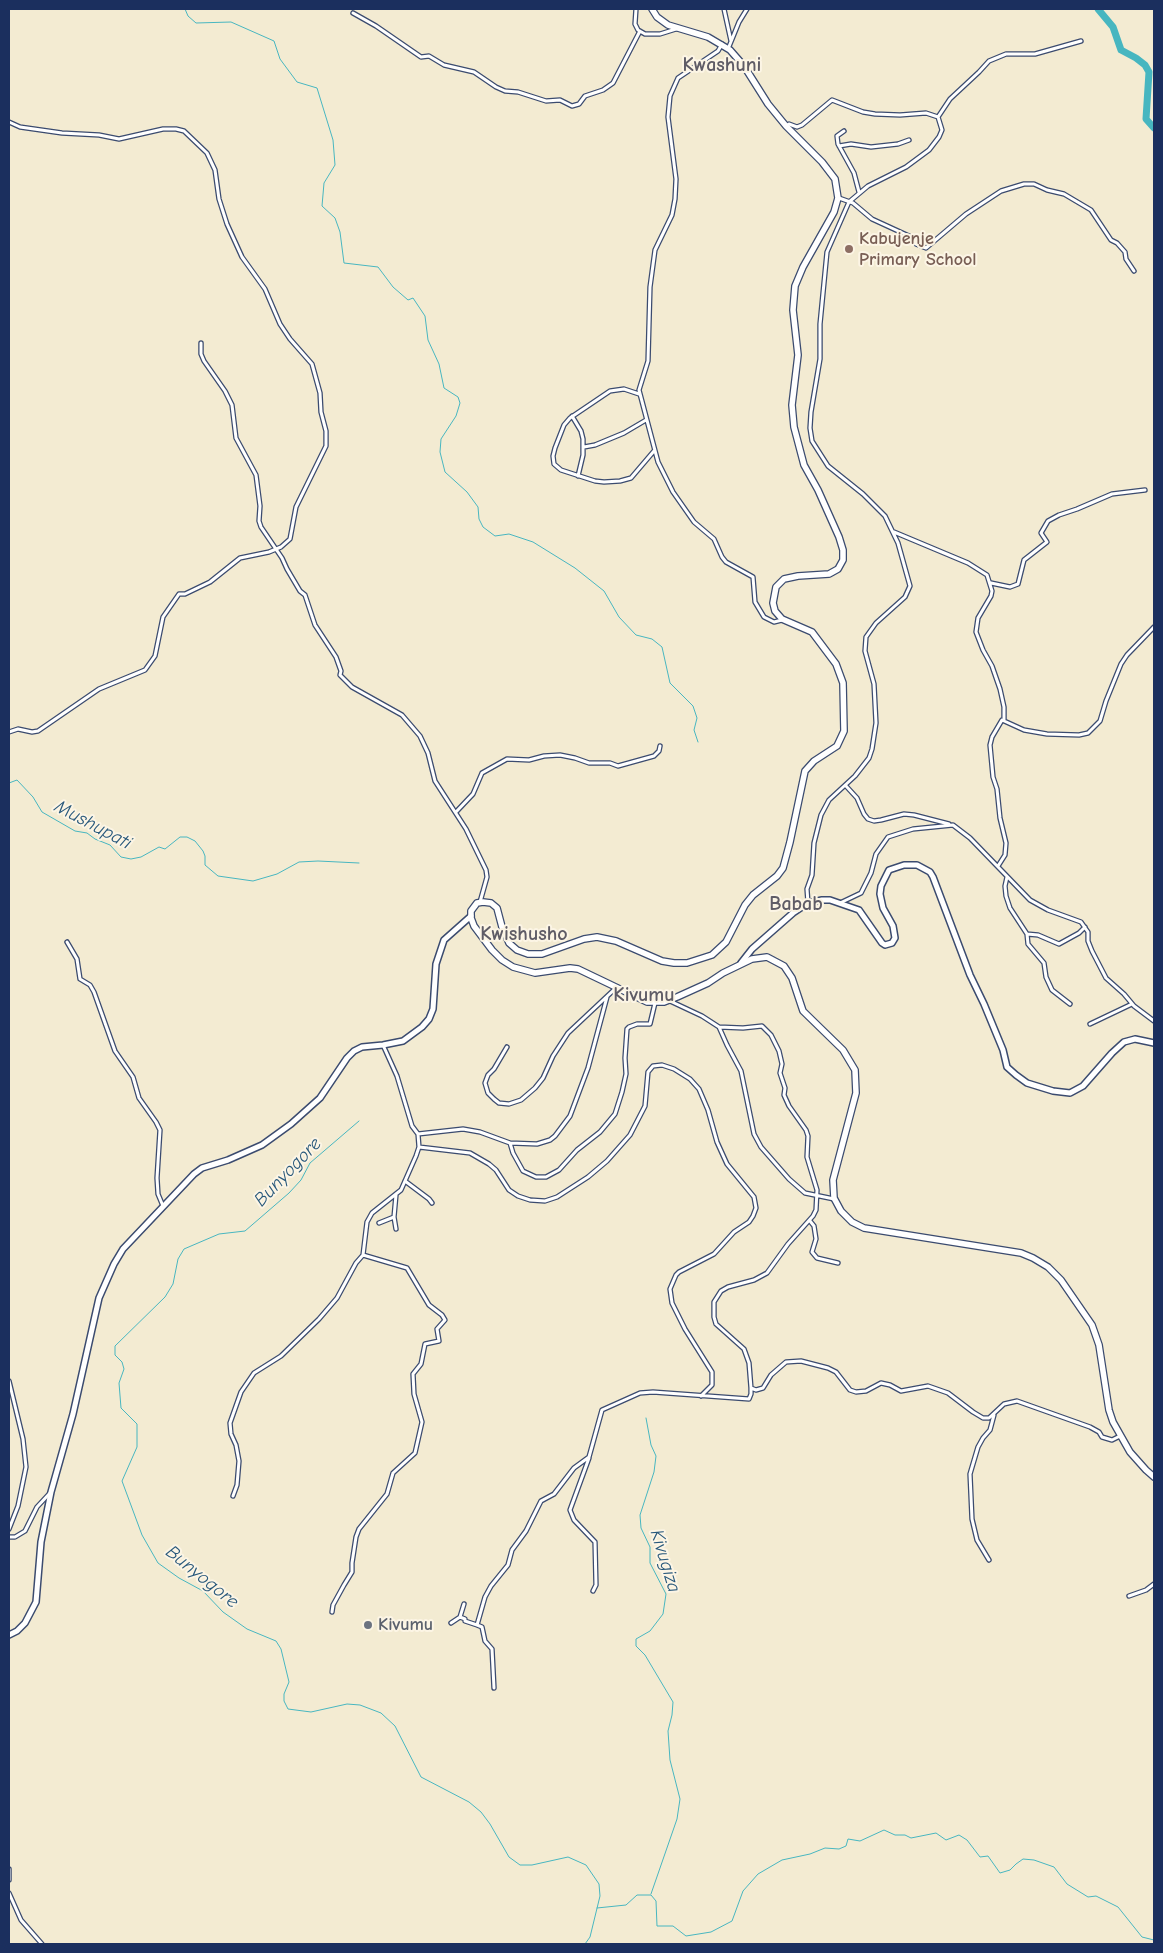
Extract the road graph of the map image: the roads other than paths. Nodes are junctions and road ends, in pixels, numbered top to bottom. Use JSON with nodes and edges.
{"nodes":[{"id":1,"x":636,"y":9,"type":"edge"},
{"id":2,"x":652,"y":9,"type":"edge"},
{"id":3,"x":724,"y":9,"type":"edge"},
{"id":4,"x":747,"y":9,"type":"edge"},
{"id":5,"x":353,"y":13,"type":"dead end"},
{"id":6,"x":677,"y":28,"type":"junction"},
{"id":7,"x":640,"y":31,"type":"junction"},
{"id":8,"x":731,"y":41,"type":"junction"},
{"id":9,"x":1081,"y":41,"type":"dead end"},
{"id":10,"x":722,"y":44,"type":"junction"},
{"id":11,"x":728,"y":49,"type":"junction"},
{"id":12,"x":938,"y":117,"type":"junction"},
{"id":13,"x":9,"y":122,"type":"edge"},
{"id":14,"x":786,"y":126,"type":"junction"},
{"id":15,"x":844,"y":131,"type":"dead end"},
{"id":16,"x":909,"y":140,"type":"dead end"},
{"id":17,"x":839,"y":146,"type":"junction"},
{"id":18,"x":859,"y":193,"type":"junction"},
{"id":19,"x":838,"y":198,"type":"junction"},
{"id":20,"x":849,"y":202,"type":"junction"},
{"id":21,"x":1134,"y":270,"type":"dead end"},
{"id":22,"x":202,"y":343,"type":"dead end"},
{"id":23,"x":639,"y":394,"type":"junction"},
{"id":24,"x":572,"y":416,"type":"junction"},
{"id":25,"x":646,"y":420,"type":"junction"},
{"id":26,"x":584,"y":447,"type":"junction"},
{"id":27,"x":654,"y":450,"type":"junction"},
{"id":28,"x":578,"y":476,"type":"junction"},
{"id":29,"x":1144,"y":490,"type":"dead end"},
{"id":30,"x":894,"y":531,"type":"junction"},
{"id":31,"x":276,"y":549,"type":"junction"},
{"id":32,"x":991,"y":583,"type":"junction"},
{"id":33,"x":783,"y":619,"type":"junction"},
{"id":34,"x":1154,"y":627,"type":"edge"},
{"id":35,"x":1004,"y":720,"type":"junction"},
{"id":36,"x":9,"y":732,"type":"edge"},
{"id":37,"x":660,"y":746,"type":"dead end"},
{"id":38,"x":846,"y":786,"type":"junction"},
{"id":39,"x":456,"y":812,"type":"junction"},
{"id":40,"x":953,"y":825,"type":"junction"},
{"id":41,"x":998,"y":866,"type":"junction"},
{"id":42,"x":1007,"y":877,"type":"junction"},
{"id":43,"x":480,"y":902,"type":"junction"},
{"id":44,"x":808,"y":903,"type":"junction"},
{"id":45,"x":840,"y":903,"type":"junction"},
{"id":46,"x":471,"y":916,"type":"junction"},
{"id":47,"x":1085,"y":927,"type":"junction"},
{"id":48,"x":1027,"y":934,"type":"junction"},
{"id":49,"x":67,"y":942,"type":"dead end"},
{"id":50,"x":741,"y":963,"type":"junction"},
{"id":51,"x":617,"y":987,"type":"junction"},
{"id":52,"x":607,"y":997,"type":"junction"},
{"id":53,"x":668,"y":1000,"type":"junction"},
{"id":54,"x":655,"y":1003,"type":"junction"},
{"id":55,"x":1070,"y":1004,"type":"dead end"},
{"id":56,"x":1132,"y":1004,"type":"junction"},
{"id":57,"x":1154,"y":1021,"type":"edge"},
{"id":58,"x":1090,"y":1024,"type":"dead end"},
{"id":59,"x":719,"y":1027,"type":"junction"},
{"id":60,"x":1154,"y":1042,"type":"edge"},
{"id":61,"x":383,"y":1045,"type":"junction"},
{"id":62,"x":507,"y":1047,"type":"dead end"},
{"id":63,"x":418,"y":1134,"type":"junction"},
{"id":64,"x":510,"y":1143,"type":"junction"},
{"id":65,"x":419,"y":1147,"type":"junction"},
{"id":66,"x":405,"y":1181,"type":"junction"},
{"id":67,"x":396,"y":1194,"type":"junction"},
{"id":68,"x":816,"y":1196,"type":"junction"},
{"id":69,"x":834,"y":1198,"type":"junction"},
{"id":70,"x":432,"y":1203,"type":"dead end"},
{"id":71,"x":164,"y":1206,"type":"junction"},
{"id":72,"x":394,"y":1217,"type":"junction"},
{"id":73,"x":810,"y":1221,"type":"junction"},
{"id":74,"x":379,"y":1223,"type":"dead end"},
{"id":75,"x":396,"y":1229,"type":"dead end"},
{"id":76,"x":363,"y":1254,"type":"junction"},
{"id":77,"x":838,"y":1263,"type":"dead end"},
{"id":78,"x":9,"y":1381,"type":"edge"},
{"id":79,"x":751,"y":1388,"type":"junction"},
{"id":80,"x":701,"y":1396,"type":"junction"},
{"id":81,"x":994,"y":1414,"type":"junction"},
{"id":82,"x":1120,"y":1436,"type":"junction"},
{"id":83,"x":589,"y":1457,"type":"junction"},
{"id":84,"x":1154,"y":1476,"type":"edge"},
{"id":85,"x":51,"y":1492,"type":"junction"},
{"id":86,"x":233,"y":1496,"type":"dead end"},
{"id":87,"x":9,"y":1529,"type":"edge"},
{"id":88,"x":9,"y":1537,"type":"edge"},
{"id":89,"x":989,"y":1560,"type":"dead end"},
{"id":90,"x":1154,"y":1584,"type":"edge"},
{"id":91,"x":593,"y":1591,"type":"dead end"},
{"id":92,"x":1128,"y":1596,"type":"dead end"},
{"id":93,"x":464,"y":1604,"type":"dead end"},
{"id":94,"x":332,"y":1612,"type":"dead end"},
{"id":95,"x":460,"y":1617,"type":"junction"},
{"id":96,"x":451,"y":1622,"type":"dead end"},
{"id":97,"x":477,"y":1625,"type":"junction"},
{"id":98,"x":9,"y":1635,"type":"edge"},
{"id":99,"x":494,"y":1688,"type":"dead end"},
{"id":100,"x":9,"y":1869,"type":"edge"},
{"id":101,"x":9,"y":1880,"type":"edge"},
{"id":102,"x":9,"y":1893,"type":"edge"},
{"id":103,"x":42,"y":1944,"type":"edge"}],
"edges":[{"from":1,"to":7,"type":"street"},
{"from":2,"to":6,"type":"highway"},
{"from":3,"to":8,"type":"street"},
{"from":4,"to":8,"type":"street"},
{"from":5,"to":7,"type":"street"},
{"from":6,"to":7,"type":"street"},
{"from":6,"to":10,"type":"highway"},
{"from":8,"to":11,"type":"street"},
{"from":9,"to":12,"type":"street"},
{"from":10,"to":11,"type":"highway"},
{"from":10,"to":23,"type":"street"},
{"from":11,"to":14,"type":"highway"},
{"from":12,"to":14,"type":"street"},
{"from":12,"to":18,"type":"street"},
{"from":13,"to":31,"type":"street"},
{"from":14,"to":19,"type":"highway"},
{"from":15,"to":17,"type":"street"},
{"from":16,"to":17,"type":"street"},
{"from":17,"to":18,"type":"street"},
{"from":18,"to":20,"type":"street"},
{"from":19,"to":20,"type":"street"},
{"from":19,"to":33,"type":"highway"},
{"from":20,"to":21,"type":"street"},
{"from":20,"to":30,"type":"street"},
{"from":22,"to":31,"type":"street"},
{"from":23,"to":24,"type":"street"},
{"from":23,"to":25,"type":"street"},
{"from":24,"to":26,"type":"street"},
{"from":24,"to":28,"type":"street"},
{"from":25,"to":26,"type":"street"},
{"from":25,"to":27,"type":"street"},
{"from":26,"to":28,"type":"street"},
{"from":27,"to":28,"type":"street"},
{"from":27,"to":33,"type":"street"},
{"from":29,"to":32,"type":"street"},
{"from":30,"to":32,"type":"street"},
{"from":30,"to":38,"type":"street"},
{"from":31,"to":36,"type":"street"},
{"from":31,"to":39,"type":"street"},
{"from":32,"to":35,"type":"street"},
{"from":33,"to":43,"type":"highway"},
{"from":34,"to":35,"type":"street"},
{"from":35,"to":41,"type":"street"},
{"from":37,"to":39,"type":"street"},
{"from":38,"to":40,"type":"street"},
{"from":38,"to":44,"type":"street"},
{"from":39,"to":43,"type":"street"},
{"from":40,"to":41,"type":"street"},
{"from":40,"to":45,"type":"street"},
{"from":41,"to":42,"type":"street"},
{"from":42,"to":47,"type":"street"},
{"from":42,"to":48,"type":"street"},
{"from":43,"to":46,"type":"highway"},
{"from":44,"to":45,"type":"main road"},
{"from":44,"to":50,"type":"main road"},
{"from":45,"to":60,"type":"main road"},
{"from":46,"to":51,"type":"highway"},
{"from":46,"to":61,"type":"main road"},
{"from":47,"to":48,"type":"street"},
{"from":47,"to":56,"type":"street"},
{"from":48,"to":55,"type":"street"},
{"from":49,"to":71,"type":"street"},
{"from":50,"to":53,"type":"highway"},
{"from":50,"to":69,"type":"highway"},
{"from":51,"to":52,"type":"street"},
{"from":51,"to":54,"type":"highway"},
{"from":52,"to":62,"type":"street"},
{"from":52,"to":64,"type":"street"},
{"from":53,"to":54,"type":"highway"},
{"from":53,"to":59,"type":"street"},
{"from":54,"to":64,"type":"street"},
{"from":56,"to":57,"type":"street"},
{"from":56,"to":58,"type":"street"},
{"from":59,"to":68,"type":"street"},
{"from":59,"to":68,"type":"street"},
{"from":61,"to":63,"type":"street"},
{"from":61,"to":71,"type":"main road"},
{"from":63,"to":64,"type":"street"},
{"from":63,"to":65,"type":"street"},
{"from":65,"to":66,"type":"street"},
{"from":65,"to":80,"type":"street"},
{"from":66,"to":67,"type":"street"},
{"from":66,"to":70,"type":"street"},
{"from":67,"to":72,"type":"street"},
{"from":67,"to":76,"type":"street"},
{"from":68,"to":69,"type":"street"},
{"from":68,"to":73,"type":"street"},
{"from":69,"to":82,"type":"highway"},
{"from":71,"to":85,"type":"main road"},
{"from":72,"to":74,"type":"street"},
{"from":72,"to":75,"type":"street"},
{"from":73,"to":77,"type":"street"},
{"from":73,"to":79,"type":"street"},
{"from":76,"to":86,"type":"street"},
{"from":76,"to":94,"type":"street"},
{"from":78,"to":87,"type":"street"},
{"from":79,"to":80,"type":"street"},
{"from":79,"to":81,"type":"street"},
{"from":80,"to":83,"type":"street"},
{"from":81,"to":82,"type":"street"},
{"from":81,"to":89,"type":"street"},
{"from":82,"to":84,"type":"highway"},
{"from":83,"to":91,"type":"street"},
{"from":83,"to":97,"type":"street"},
{"from":85,"to":88,"type":"street"},
{"from":85,"to":98,"type":"main road"},
{"from":90,"to":92,"type":"street"},
{"from":93,"to":95,"type":"street"},
{"from":95,"to":96,"type":"street"},
{"from":95,"to":97,"type":"street"},
{"from":97,"to":99,"type":"street"},
{"from":100,"to":101,"type":"street"},
{"from":102,"to":103,"type":"street"}]}
